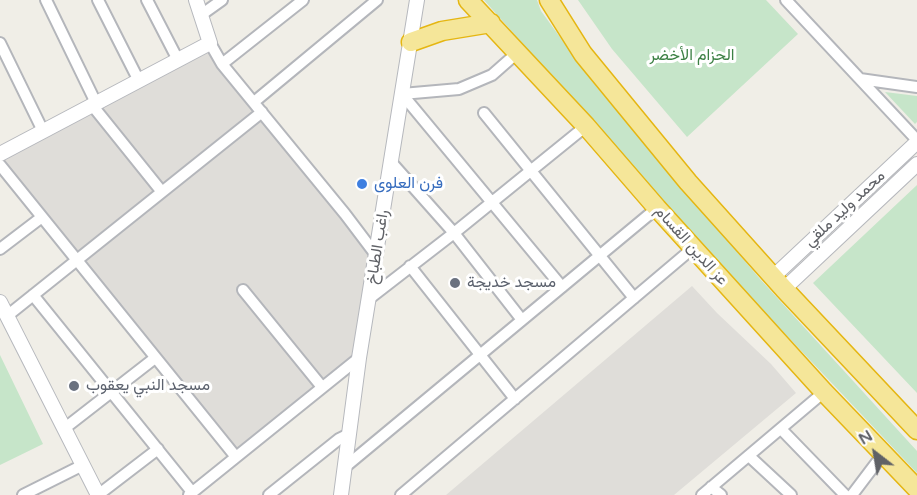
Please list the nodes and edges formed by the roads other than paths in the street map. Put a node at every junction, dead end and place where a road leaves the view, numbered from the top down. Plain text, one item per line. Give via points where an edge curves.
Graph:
1 (46, 0) edge
2 (99, 0) edge
3 (147, 0) edge
4 (196, 0) edge
5 (222, 0) edge
6 (303, 0) edge
7 (377, 0) edge
8 (417, 0) edge
9 (468, 0) edge
10 (549, 0) edge
11 (786, 0) edge
12 (201, 15) junction
13 (491, 23) junction
14 (411, 42) junction
15 (0, 43) edge
16 (210, 43) junction
17 (517, 53) junction
18 (178, 60) junction
19 (222, 64) junction
20 (860, 79) junction
21 (139, 81) junction
22 (917, 87) edge
23 (402, 94) junction
24 (255, 102) junction
25 (94, 104) junction
26 (262, 112) junction
27 (484, 114) dead end
28 (586, 126) junction
29 (44, 131) junction
30 (917, 141) edge
31 (0, 154) edge
32 (391, 162) junction
33 (917, 164) edge
34 (0, 165) edge
35 (531, 172) junction
36 (162, 192) junction
37 (492, 202) junction
38 (657, 208) junction
39 (42, 217) junction
40 (454, 233) junction
41 (693, 248) junction
42 (0, 249) edge
43 (376, 255) junction
44 (600, 256) junction
45 (76, 260) junction
46 (410, 266) junction
47 (778, 283) junction
48 (562, 287) junction
49 (243, 290) dead end
50 (33, 295) junction
51 (370, 298) junction
52 (634, 298) junction
53 (0, 302) edge
54 (7, 316) junction
55 (522, 320) junction
56 (479, 356) junction
57 (155, 358) junction
58 (359, 358) junction
59 (322, 387) junction
60 (111, 392) junction
61 (824, 392) junction
62 (514, 399) junction
63 (64, 428) junction
64 (781, 429) junction
65 (917, 430) edge
66 (349, 434) junction
67 (158, 450) junction
68 (883, 454) junction
69 (749, 456) junction
70 (236, 457) junction
71 (83, 465) junction
72 (345, 467) junction
73 (711, 487) junction
74 (917, 489) edge
75 (190, 493) edge
76 (27, 494) edge
77 (98, 495) edge
78 (268, 495) edge
79 (341, 495) edge
80 (400, 495) edge
81 (702, 495) edge
82 (721, 495) edge
83 (791, 495) edge
84 (845, 495) edge
85 (852, 495) edge

1 - 25 street
2 - 21 street
3 - 18 street
4 - 12 street
5 - 12 street
6 - 19 street
7 - 24 street
8 - 14 street, راغب الطباخ
9 - 13 highway, عز الدين القسام
10 - 47 highway via 596,71
11 - 20 street
12 - 16 street
13 - 14 highway
13 - 17 highway, عز الدين القسام
14 - 23 street, راغب الطباخ
15 - 29 street
16 - 18 street
16 - 19 street
17 - 23 street via 492,75 459,89
17 - 28 highway, عز الدين القسام
18 - 21 street
19 - 24 street
20 - 22 street
20 - 30 street
21 - 25 street
23 - 32 street, راغب الطباخ
23 - 37 street
24 - 26 street
25 - 29 street
25 - 36 street
26 - 36 street
26 - 43 street
27 - 35 street
28 - 35 street
28 - 38 highway, عز الدين القسام
29 - 31 street
30 - 47 street, محمد وليد ملقي
32 - 40 street
32 - 43 street, راغب الطباخ
33 - 47 street, محمد وليد ملقي
34 - 39 street
35 - 37 street
35 - 44 street
36 - 45 street
37 - 40 street
37 - 48 street
38 - 41 highway, عز الدين القسام
38 - 44 street
39 - 42 street
39 - 45 street
40 - 46 street
40 - 55 street
41 - 52 street
41 - 61 highway, عز الدين القسام
43 - 51 street, راغب الطباخ
44 - 48 street
44 - 52 street
45 - 50 street
45 - 57 street
46 - 51 street
46 - 56 street
47 - 65 highway
48 - 55 street
49 - 59 street
50 - 54 street
50 - 60 street
51 - 58 street, راغب الطباخ
52 - 62 street
53 - 54 street
54 - 63 street
55 - 56 street
56 - 62 street
56 - 72 street
57 - 60 street
57 - 70 street
58 - 59 street
58 - 66 street, راغب الطباخ
59 - 70 street
60 - 63 street
60 - 67 street
61 - 64 street
61 - 68 highway, عز الدين القسام
62 - 80 street
63 - 71 street
64 - 69 street
64 - 84 street
66 - 72 street, راغب الطباخ
66 - 78 street
67 - 75 street
67 - 77 street
68 - 74 highway, عز الدين القسام
68 - 85 street
69 - 73 street
69 - 83 street
70 - 75 street
71 - 76 street
71 - 77 street
72 - 79 street, راغب الطباخ
73 - 81 street
73 - 82 street

